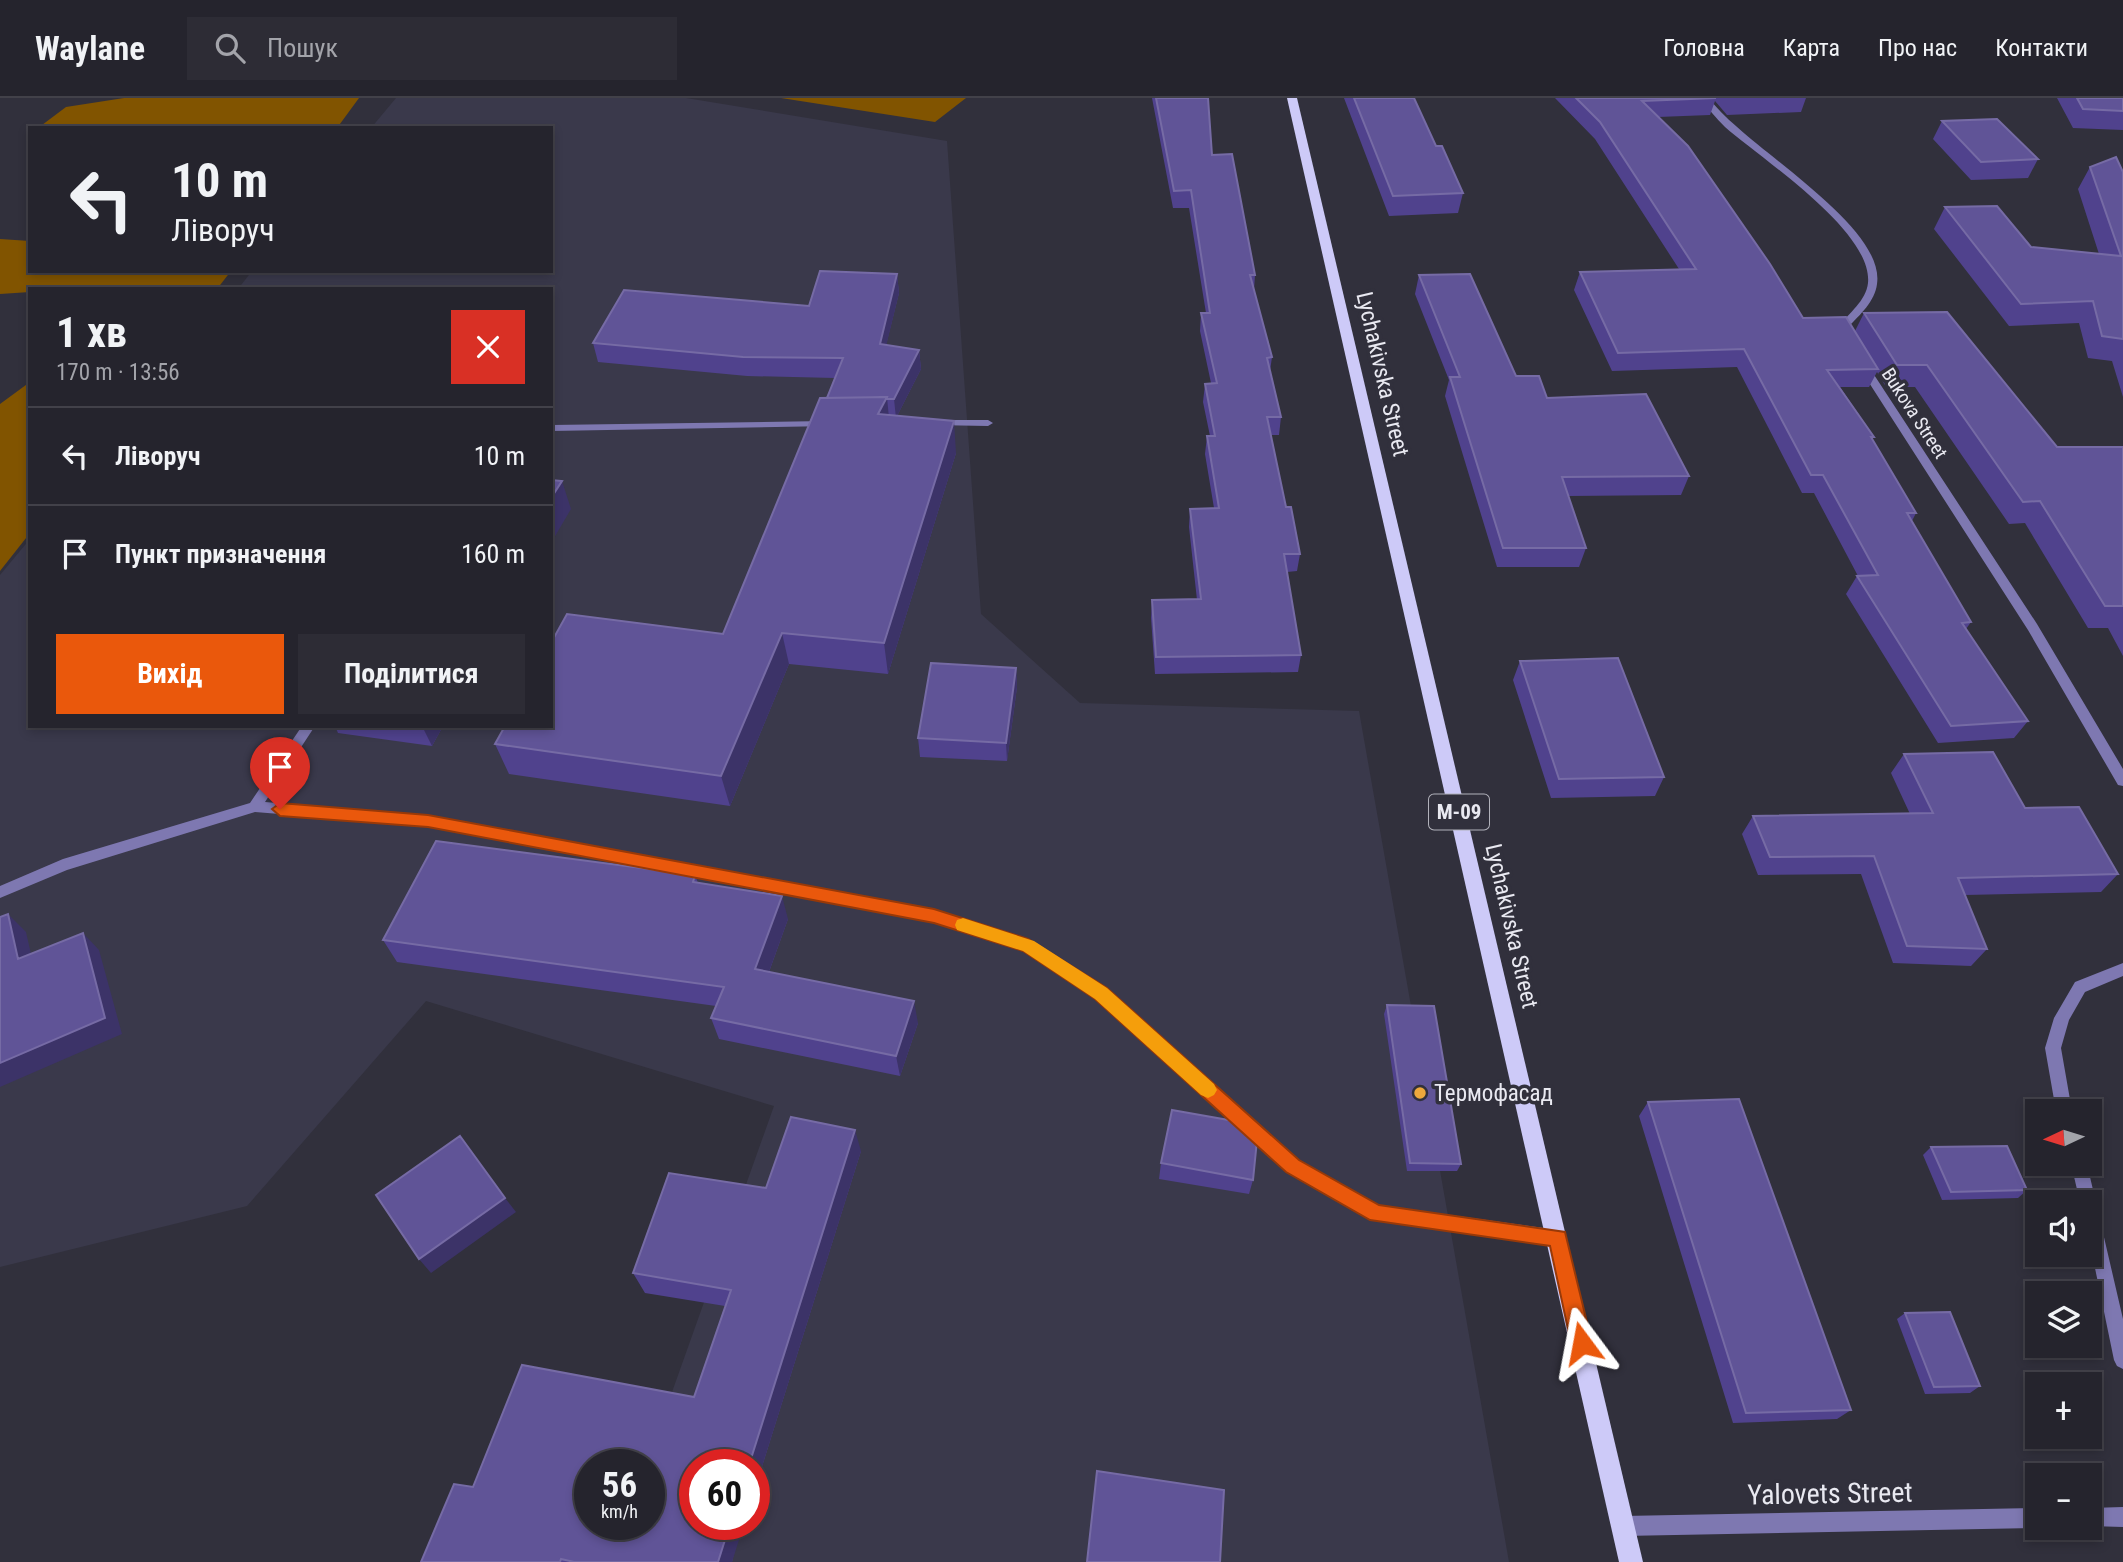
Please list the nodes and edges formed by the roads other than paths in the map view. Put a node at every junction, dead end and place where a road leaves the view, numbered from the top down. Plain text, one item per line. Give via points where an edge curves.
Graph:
1 (1292, 98) edge
2 (1705, 98) edge
3 (919, 423) edge
4 (988, 423) dead end
5 (836, 424) edge
6 (553, 428) edge
7 (308, 728) edge
8 (2123, 782) edge
9 (255, 807) junction
10 (0, 892) edge
11 (2123, 969) edge
12 (2062, 1099) edge
13 (1558, 1238) junction
14 (2102, 1264) edge
15 (2123, 1360) edge
16 (2102, 1517) edge
17 (2123, 1517) edge
18 (2025, 1518) edge
19 (1623, 1526) junction
20 (1631, 1562) edge

1 - 13 main road, Lychakivska Street / М-09
2 - 8 street, Bukova Street via 1733,130 1775,161 1856,238 1870,262 1873,280 1867,299 1843,327 1847,340 2032,627
3 - 4 street
5 - 6 street
7 - 9 street
9 - 10 street via 63,865
9 - 13 street via 428,821 934,916 1028,946 1101,993 1293,1166 1376,1213
11 - 12 street via 2080,987 2062,1018 2053,1048
13 - 19 main road, Lychakivska Street / М-09
14 - 15 street
16 - 17 street
18 - 19 street, Yalovets Street
19 - 20 main road, Lychakivska Street / М-09

